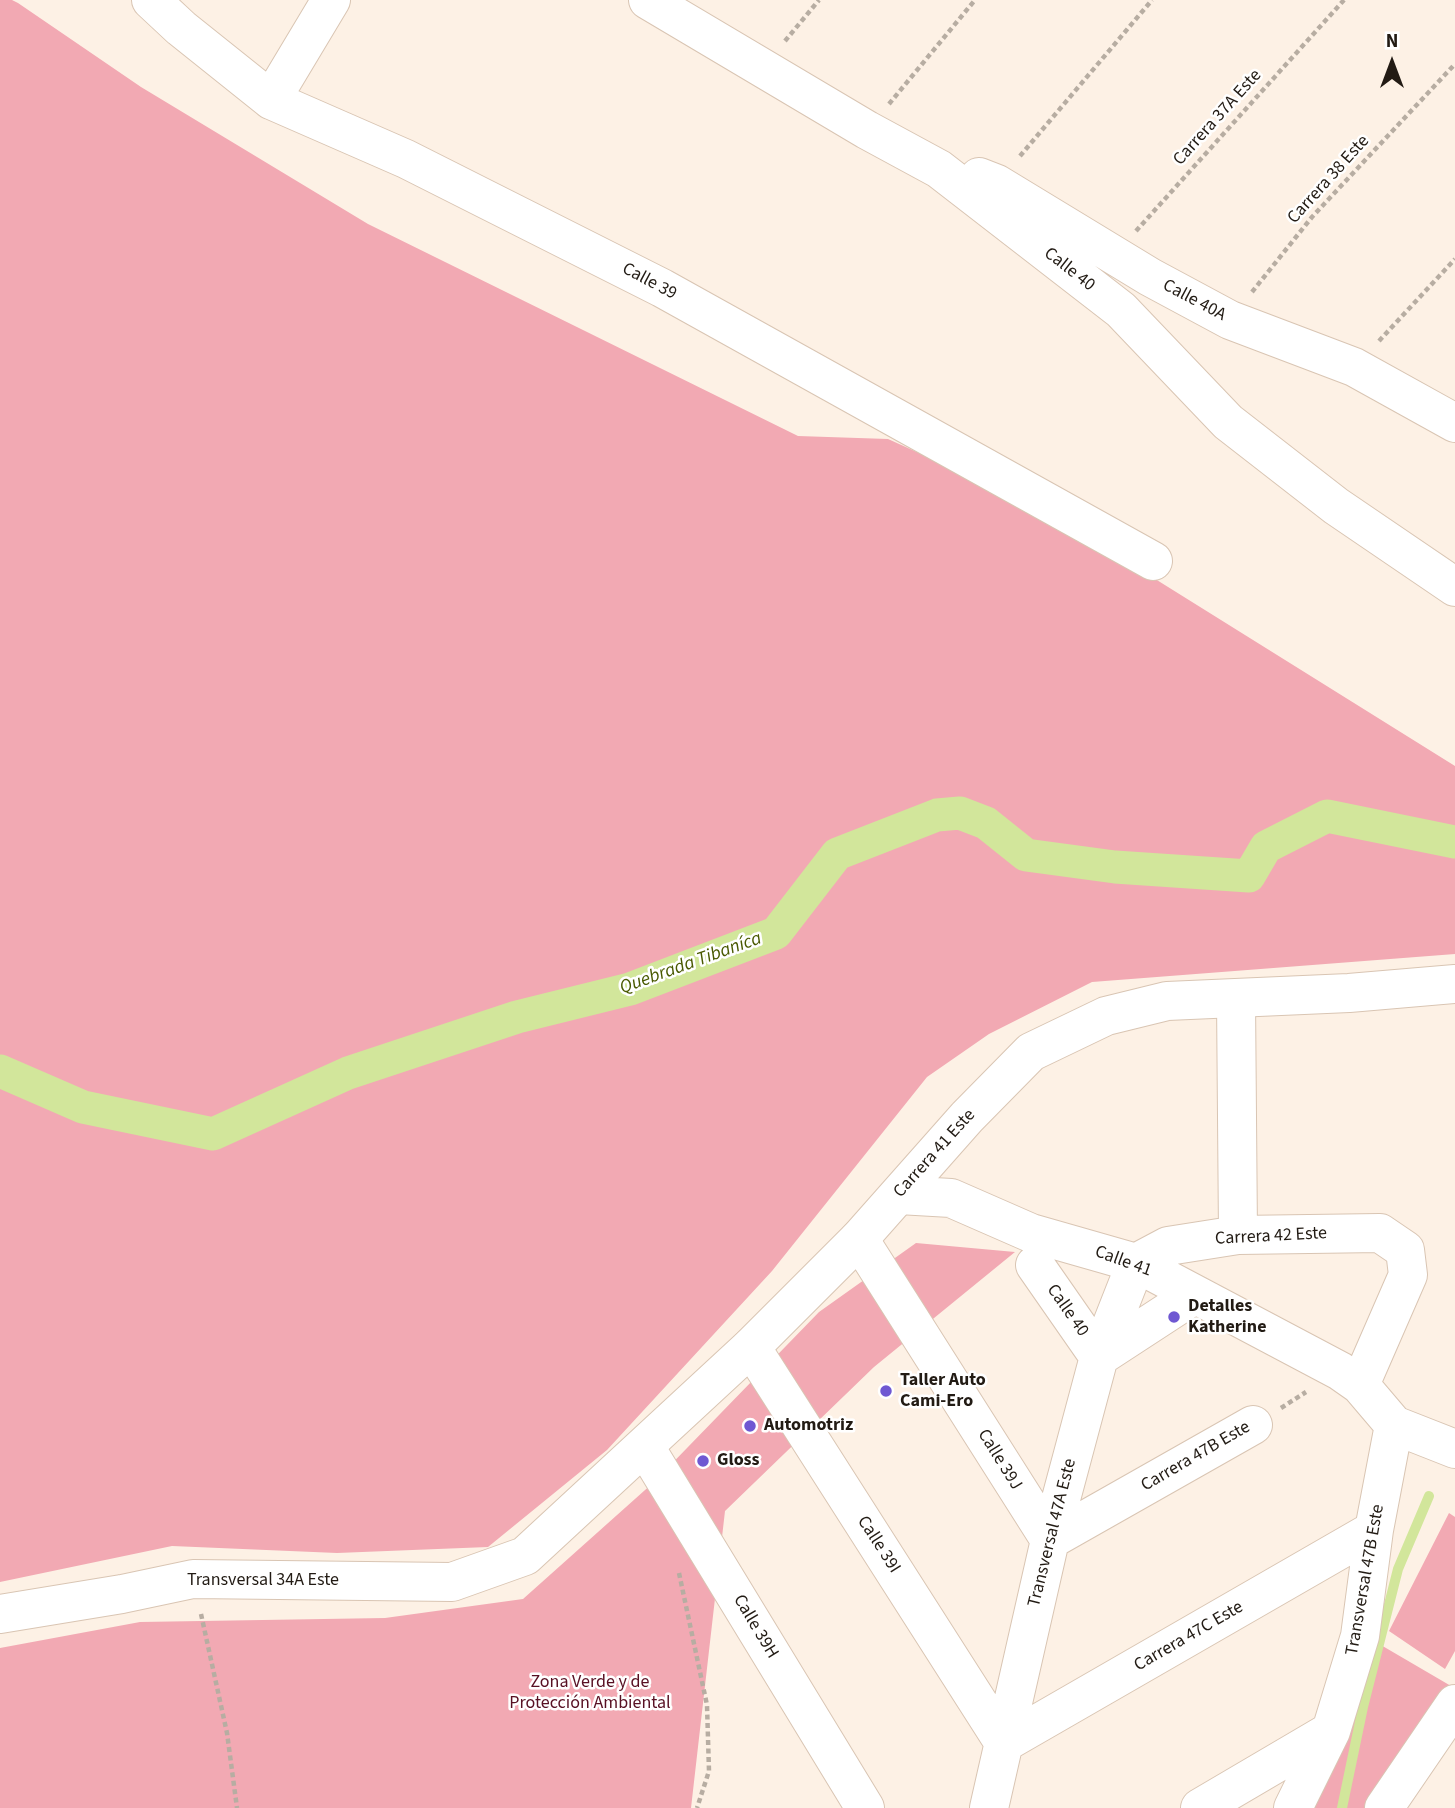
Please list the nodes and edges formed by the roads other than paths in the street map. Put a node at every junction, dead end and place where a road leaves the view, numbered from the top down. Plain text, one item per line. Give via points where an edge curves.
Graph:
1 (151, 0) edge
2 (331, 0) edge
3 (648, 0) edge
4 (271, 100) junction
5 (939, 169) junction
6 (1455, 423) edge
7 (1153, 561) dead end
8 (1455, 587) edge
9 (1455, 985) edge
10 (1236, 999) junction
11 (899, 1195) junction
12 (1238, 1235) junction
13 (859, 1239) junction
14 (1136, 1263) junction
15 (1035, 1265) dead end
16 (1194, 1295) junction
17 (751, 1347) junction
18 (1099, 1357) junction
19 (1350, 1378) junction
20 (1253, 1425) road end
21 (1394, 1425) junction
22 (645, 1447) junction
23 (1455, 1450) edge
24 (1374, 1530) junction
25 (1050, 1540) junction
26 (525, 1556) joint
27 (0, 1614) edge
28 (1455, 1704) edge
29 (1331, 1731) junction
30 (1004, 1743) junction
31 (865, 1808) edge
32 (989, 1808) edge
33 (1200, 1808) edge
34 (1293, 1808) edge
35 (1384, 1808) edge

1 - 4 street, Calle 39
2 - 4 street
3 - 5 street, Calle 40
4 - 7 street, Calle 39 via 406,159 662,288
5 - 6 street, Calle 40A via 970,173 997,184 1230,320 1354,367
5 - 8 street, Calle 40 via 1121,310 1228,422 1336,506
9 - 10 street, Carrera 41 Este
10 - 11 street, Carrera 41 Este via 1167,1001 1106,1016 1037,1049 967,1117
10 - 12 street
11 - 13 street, Carrera 41 Este
11 - 14 street, Calle 41 via 951,1198 1031,1233
12 - 14 street, Carrera 42 Este via 1168,1245
12 - 19 street, Carrera 42 Este via 1380,1233 1405,1250 1408,1275
13 - 17 street, Carrera 41 Este
13 - 25 street, Calle 39J
14 - 16 street, Calle 41
14 - 18 street, Transversal 47A Este
15 - 18 street, Calle 40
16 - 18 street
16 - 19 street, Calle 41
17 - 22 street, Carrera 41 Este
17 - 30 street, Calle 39I
18 - 25 street, Transversal 47A Este
19 - 21 street, Calle 41
20 - 25 street, Carrera 47B Este
21 - 23 street
21 - 24 street, Transversal 47B Este
22 - 26 street, Carrera 41 Este
22 - 31 street, Calle 39H
24 - 29 street, Transversal 47B Este via 1360,1636
24 - 30 street, Carrera 47C Este
25 - 30 street, Transversal 47A Este
26 - 27 street, Transversal 34A Este via 452,1582 194,1579
28 - 35 street
29 - 33 street
29 - 34 street, Transversal 47B Este
30 - 32 street, Transversal 47A Este

